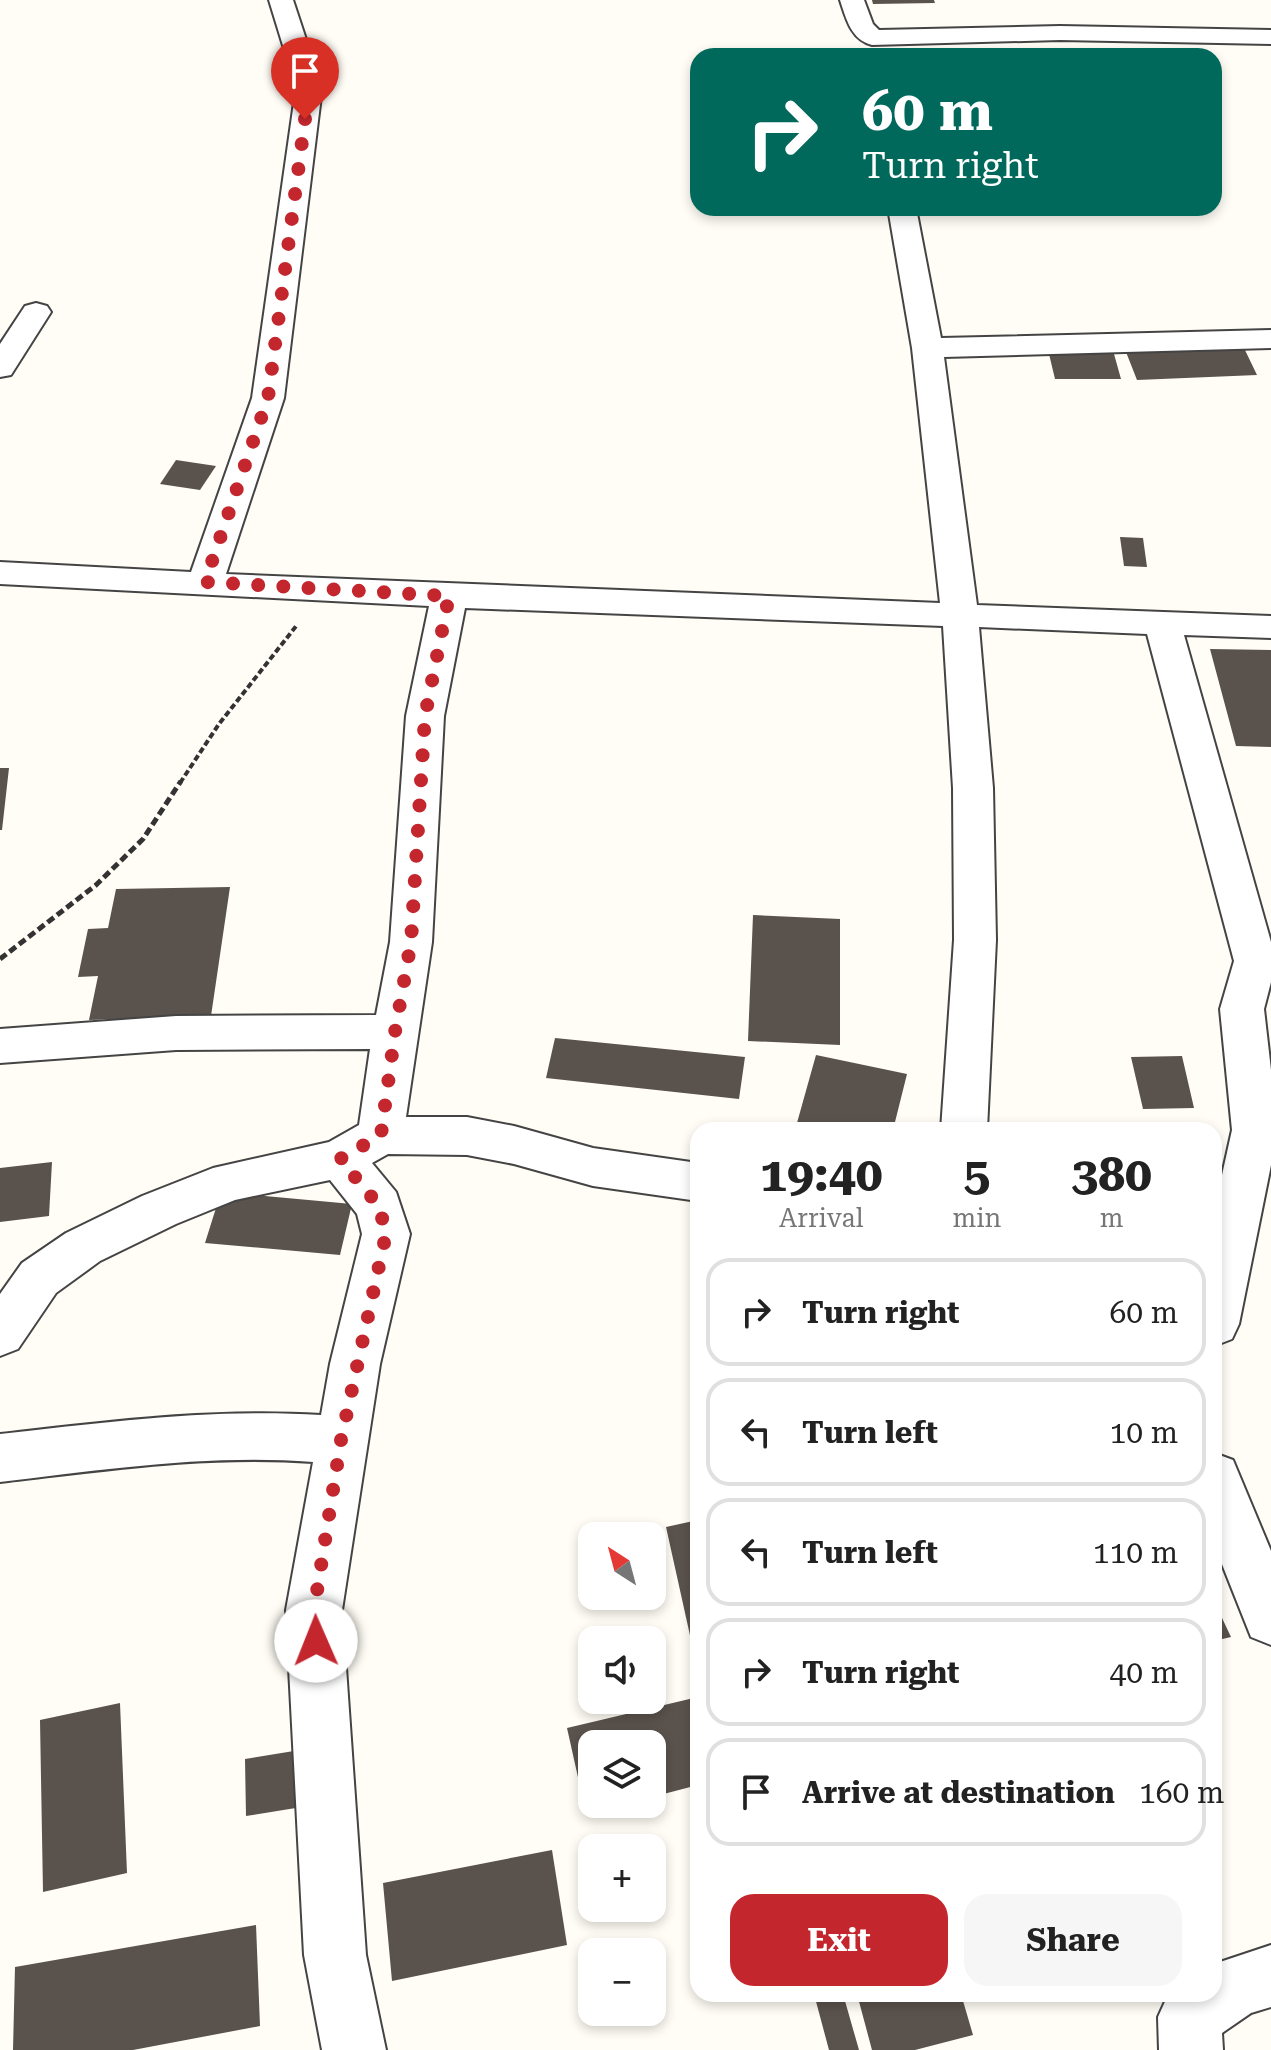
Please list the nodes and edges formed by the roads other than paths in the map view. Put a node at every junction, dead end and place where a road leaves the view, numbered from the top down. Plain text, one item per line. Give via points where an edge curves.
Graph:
1 (281, 0) edge
2 (852, 0) edge
3 (1271, 37) edge
4 (874, 47) edge
5 (903, 216) edge
6 (36, 312) dead end
7 (1271, 339) edge
8 (927, 348) junction
9 (0, 368) edge
10 (0, 573) edge
11 (205, 582) junction
12 (449, 596) junction
13 (960, 616) junction
14 (1162, 623) junction
15 (1271, 627) edge
16 (395, 1032) junction
17 (0, 1046) edge
18 (964, 1122) edge
19 (361, 1147) junction
20 (690, 1181) edge
21 (1222, 1286) edge
22 (0, 1334) edge
23 (341, 1440) junction
24 (0, 1458) edge
25 (1222, 1497) edge
26 (1271, 1618) edge
27 (1271, 1976) edge
28 (1222, 1996) edge
29 (1212, 2002) edge
30 (354, 2050) edge
31 (1191, 2050) edge

1 - 11 street via 309,88 268,398
2 - 4 street
3 - 4 street via 1060,33
5 - 8 street
6 - 9 street
7 - 8 street
8 - 13 street
10 - 11 street
11 - 12 street
12 - 13 street
12 - 16 street via 425,716 411,942
13 - 14 street
13 - 18 street via 973,788 975,940
14 - 15 street
14 - 21 street via 1255,961 1242,1009 1255,1130
16 - 17 street via 176,1033
16 - 19 street
19 - 20 street via 467,1136 593,1167
19 - 22 street via 230,1182 83,1247 39,1278
19 - 23 street via 386,1234
23 - 24 street via 267,1435 172,1438
23 - 30 street via 314,1610 335,1955
25 - 26 street
27 - 28 street
29 - 31 street via 1190,2017

